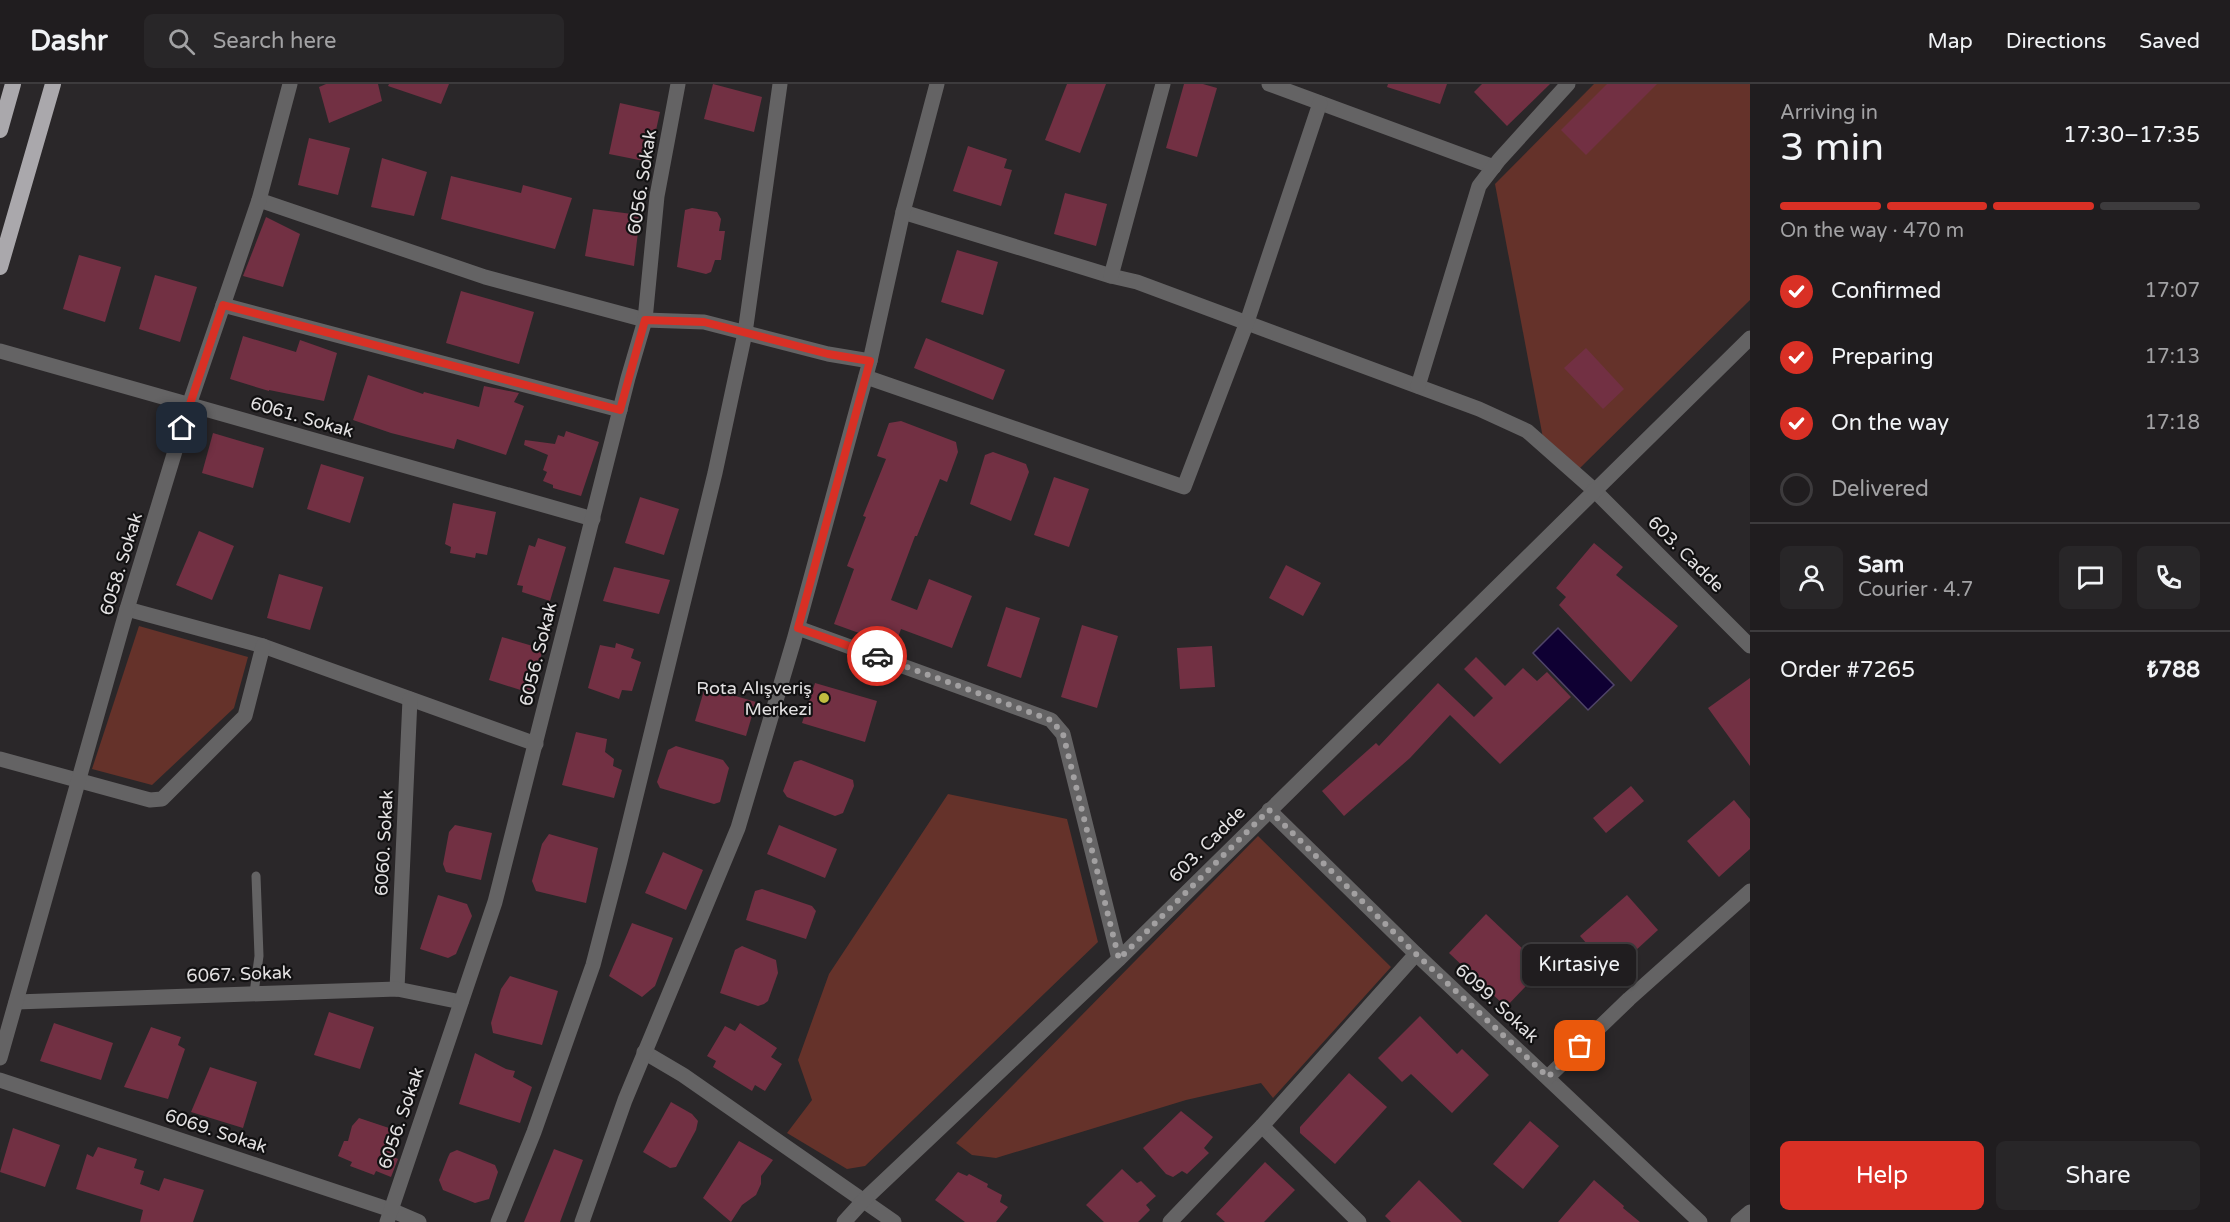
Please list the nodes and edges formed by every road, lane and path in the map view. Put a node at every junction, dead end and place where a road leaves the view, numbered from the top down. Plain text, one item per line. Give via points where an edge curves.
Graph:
1 (13, 84) edge
2 (53, 84) edge
3 (290, 84) edge
4 (678, 84) edge
5 (780, 84) edge
6 (937, 84) edge
7 (1163, 84) edge
8 (1269, 84) edge
9 (1568, 84) edge
10 (1320, 103) junction
11 (0, 130) edge
12 (1494, 167) junction
13 (259, 200) junction
14 (903, 212) junction
15 (0, 267) edge
16 (1111, 276) junction
17 (223, 305) junction
18 (645, 320) junction
19 (1247, 322) junction
20 (745, 333) junction
21 (1750, 338) edge
22 (0, 351) edge
23 (870, 361) junction
24 (866, 377) junction
25 (1418, 386) junction
26 (189, 405) junction
27 (620, 410) junction
28 (1594, 490) junction
29 (592, 519) junction
30 (127, 609) junction
31 (798, 628) junction
32 (264, 646) junction
33 (1750, 646) edge
34 (410, 699) junction
35 (536, 744) junction
36 (0, 759) edge
37 (78, 782) junction
38 (1269, 810) junction
39 (256, 876) dead end
40 (1750, 891) edge
41 (1416, 954) junction
42 (1119, 959) junction
43 (397, 989) junction
44 (254, 993) junction
45 (16, 1002) junction
46 (461, 1002) junction
47 (644, 1052) junction
48 (0, 1058) edge
49 (1548, 1077) junction
50 (0, 1080) edge
51 (1262, 1126) junction
52 (864, 1200) junction
53 (1750, 1212) edge
54 (389, 1216) edge
55 (419, 1222) edge
56 (498, 1222) edge
57 (582, 1222) edge
58 (844, 1222) edge
59 (894, 1222) edge
60 (1170, 1222) edge
61 (1359, 1222) edge
62 (1700, 1222) edge
63 (1738, 1222) edge

1 - 11 highway
2 - 15 highway
3 - 13 street, 6058. Sokak
4 - 18 street, 6056. Sokak via 657,196
5 - 20 street
6 - 14 street
7 - 16 street
8 - 10 street
9 - 12 street
10 - 12 street
10 - 19 street
12 - 25 street via 1479,186
13 - 17 street, 6058. Sokak
13 - 18 street via 485,277
14 - 16 street
14 - 23 street
16 - 19 street
17 - 26 street, 6058. Sokak
17 - 27 street
18 - 20 street via 704,322
18 - 27 street, 6056. Sokak
19 - 24 street via 1184,487
19 - 25 street
20 - 23 street
20 - 56 street via 715,473 593,965
21 - 28 street, 603. Cadde
22 - 26 street, 6061. Sokak
23 - 24 street
24 - 31 street
25 - 28 street via 1527,432
26 - 29 street, 6061. Sokak
26 - 30 street, 6058. Sokak
27 - 29 street, 6056. Sokak
28 - 33 street, 603. Cadde
28 - 38 street, 603. Cadde
29 - 35 street, 6056. Sokak
30 - 32 street
30 - 37 street, 6058. Sokak
31 - 42 street via 1051,720 1063,734
31 - 47 street via 738,828
32 - 34 street
32 - 37 street via 245,716 162,799 150,800
34 - 35 street
34 - 43 street, 6060. Sokak
35 - 46 street, 6056. Sokak via 495,902
36 - 37 street
37 - 45 street, 6058. Sokak
38 - 41 street, 6099. Sokak
38 - 42 street, 603. Cadde
39 - 44 lane via 260,956
40 - 49 street
41 - 49 street, 6099. Sokak
41 - 51 street
42 - 52 street, 603. Cadde
43 - 44 street, 6067. Sokak
43 - 46 street, 6067. Sokak
44 - 45 street, 6067. Sokak
45 - 48 street, 6058. Sokak
46 - 54 street, 6056. Sokak
47 - 52 street via 684,1075
47 - 57 street
49 - 62 street, 6099. Sokak
50 - 54 street, 6069. Sokak
51 - 60 street
51 - 61 street
52 - 58 street, 603. Cadde
52 - 59 street
53 - 63 street
54 - 55 street, 6069. Sokak

